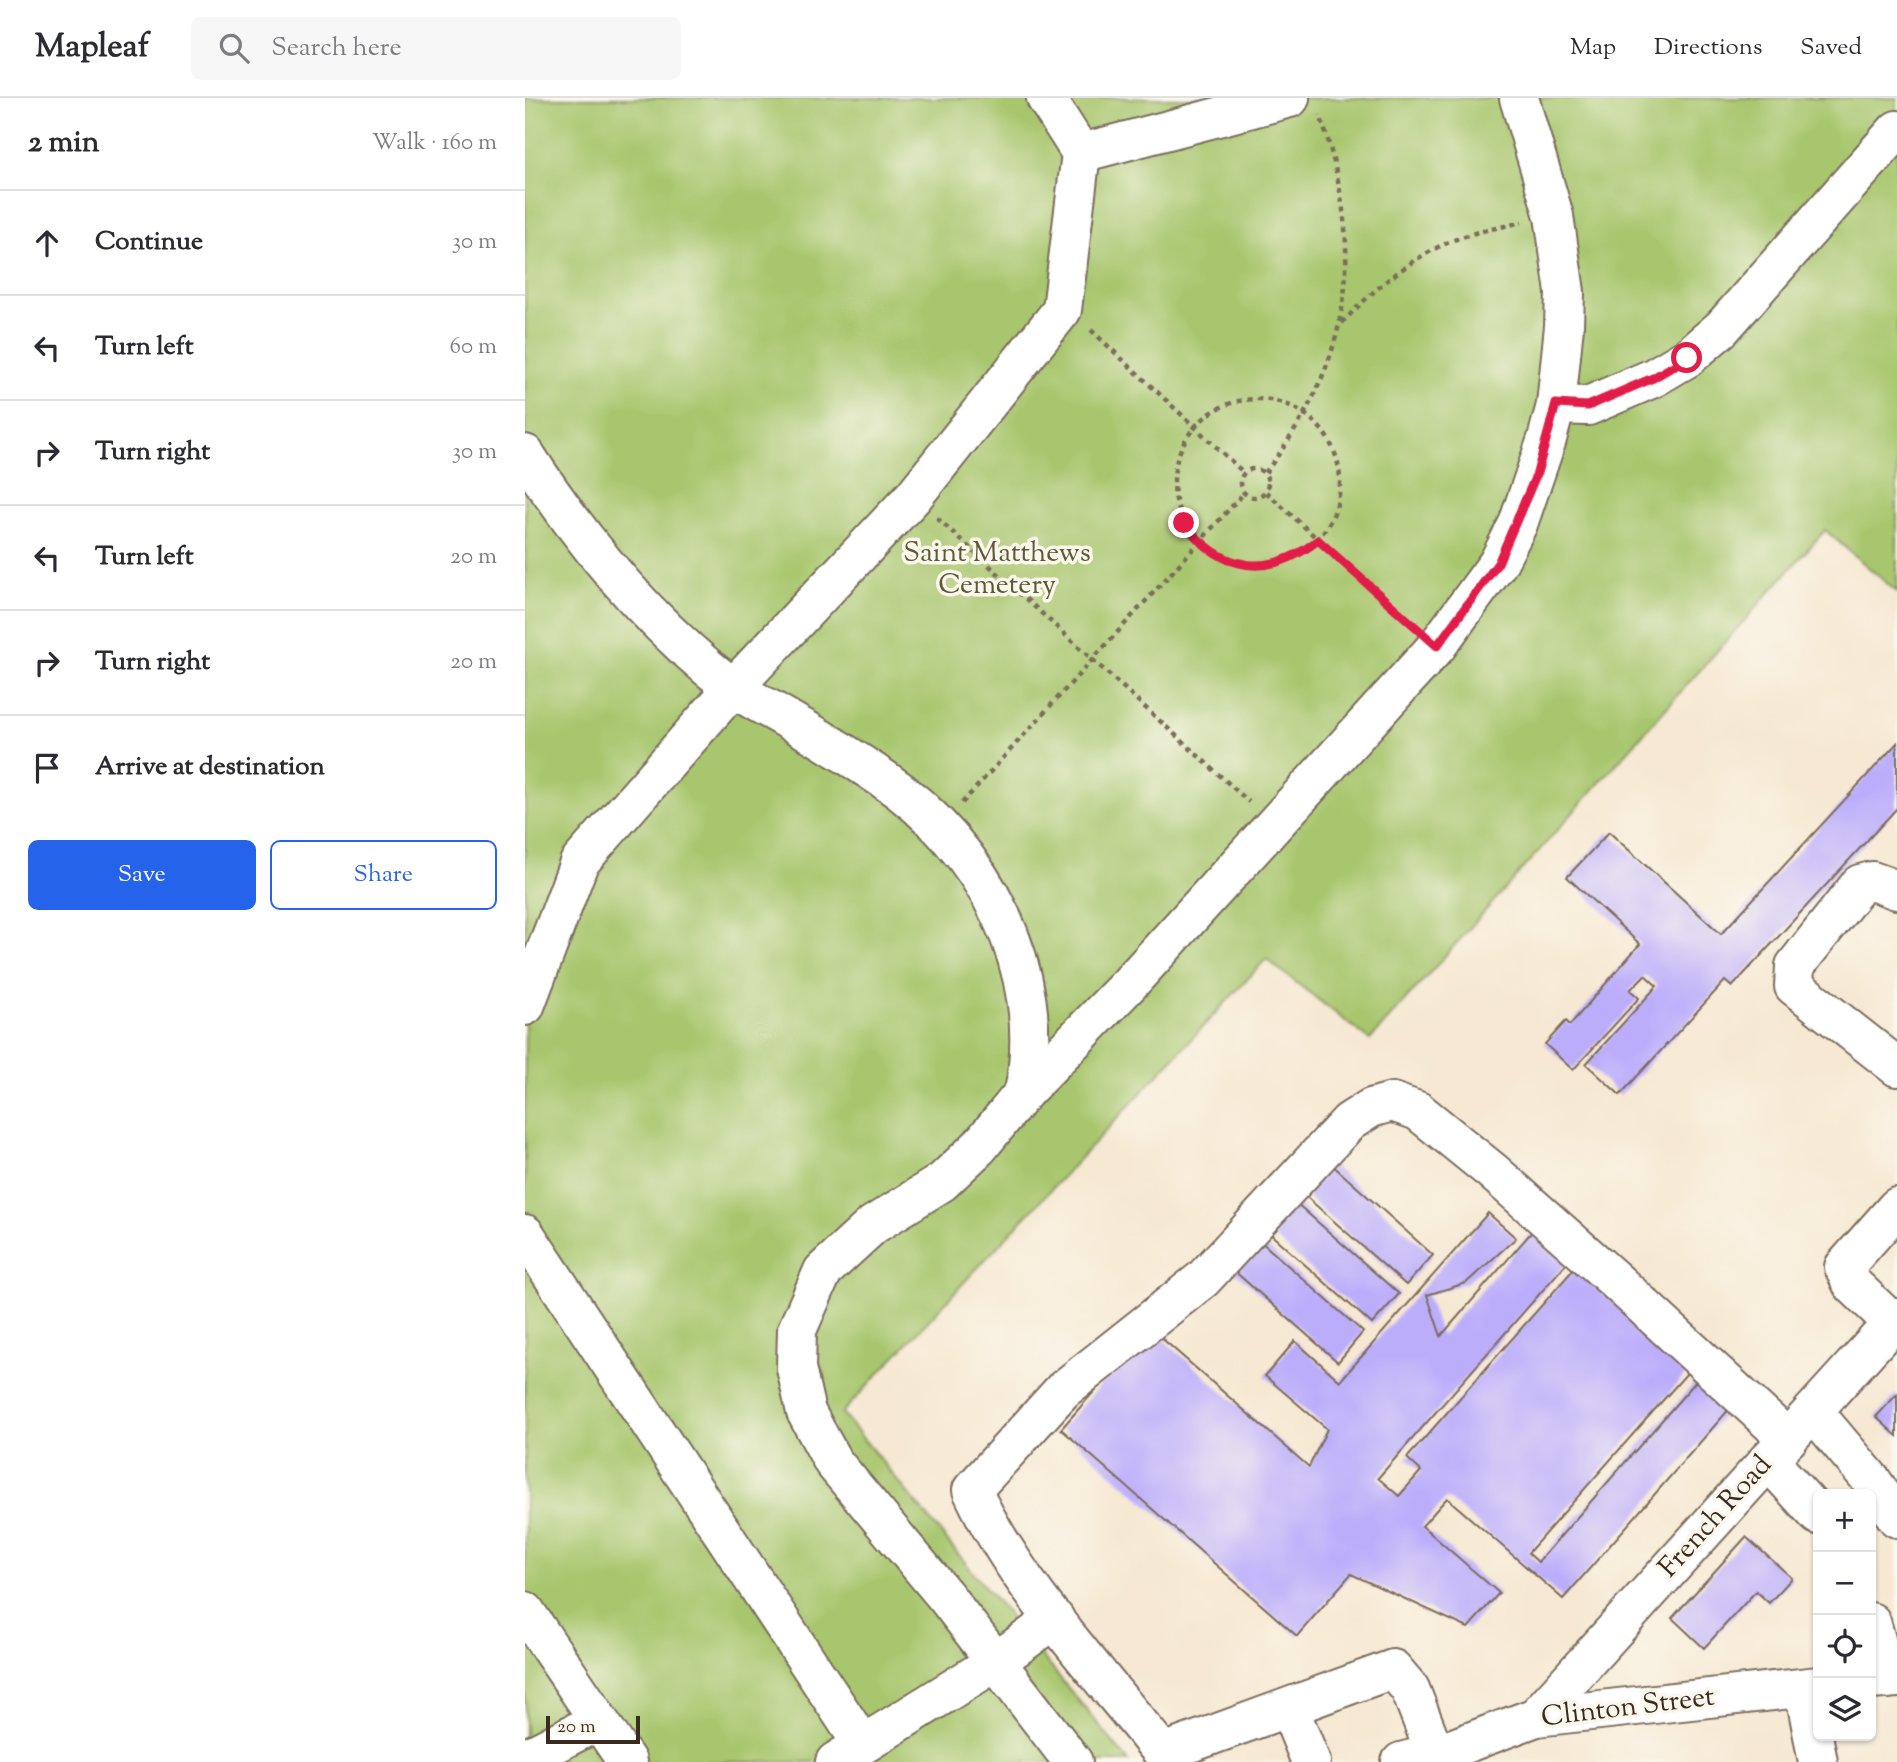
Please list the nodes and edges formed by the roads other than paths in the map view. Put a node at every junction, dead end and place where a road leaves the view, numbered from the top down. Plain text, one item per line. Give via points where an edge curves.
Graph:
1 (1046, 98) edge
2 (1519, 98) edge
3 (1303, 103) edge
4 (1897, 130) edge
5 (1081, 153) junction
6 (1556, 404) junction
7 (525, 454) edge
8 (733, 688) junction
9 (1897, 890) edge
10 (525, 1006) edge
11 (1897, 1067) edge
12 (1024, 1093) junction
13 (1897, 1206) edge
14 (525, 1234) edge
15 (1895, 1321) edge
16 (1790, 1437) junction
17 (1813, 1501) edge
18 (1897, 1518) edge
19 (525, 1611) edge
20 (1055, 1619) junction
21 (1876, 1642) edge
22 (994, 1663) junction
23 (1885, 1679) edge
24 (1811, 1687) edge
25 (1289, 1708) junction
26 (1536, 1717) junction
27 (598, 1721) junction
28 (848, 1753) edge
29 (1167, 1758) edge
30 (1418, 1758) edge
31 (525, 1759) edge
32 (627, 1762) edge
33 (1073, 1762) edge
34 (1311, 1762) edge
35 (1818, 1762) edge

1 - 5 street
2 - 6 street via 1553,216 1565,292
3 - 5 street
4 - 6 street via 1722,328 1687,358 1588,406
5 - 8 street via 1062,310 913,497
6 - 12 street via 1537,473 1503,553 1476,597 1275,824
7 - 8 street via 565,516 625,588
8 - 10 street via 579,863
8 - 12 street via 884,779 941,827 984,883 1016,952 1029,1009 1030,1062
9 - 11 street via 1872,881 1860,884 1795,966 1794,986
12 - 22 street via 957,1169 873,1225 823,1271 797,1331 799,1388 828,1454
13 - 15 street via 1844,1267 1852,1284
14 - 28 street
15 - 16 street, French Road
16 - 17 street
16 - 18 street via 1872,1481
16 - 20 street via 1492,1171 1417,1111 1392,1102 1349,1122 1203,1279 1063,1390 972,1490 989,1528
16 - 26 street, French Road
19 - 27 street
20 - 22 street
20 - 29 street
21 - 23 street
22 - 28 street
22 - 33 street
24 - 26 street, Clinton Street
24 - 35 street
25 - 29 street
25 - 30 street via 1393,1670 1410,1689
25 - 34 street
26 - 30 street, Clinton Street
27 - 31 street
27 - 32 street

